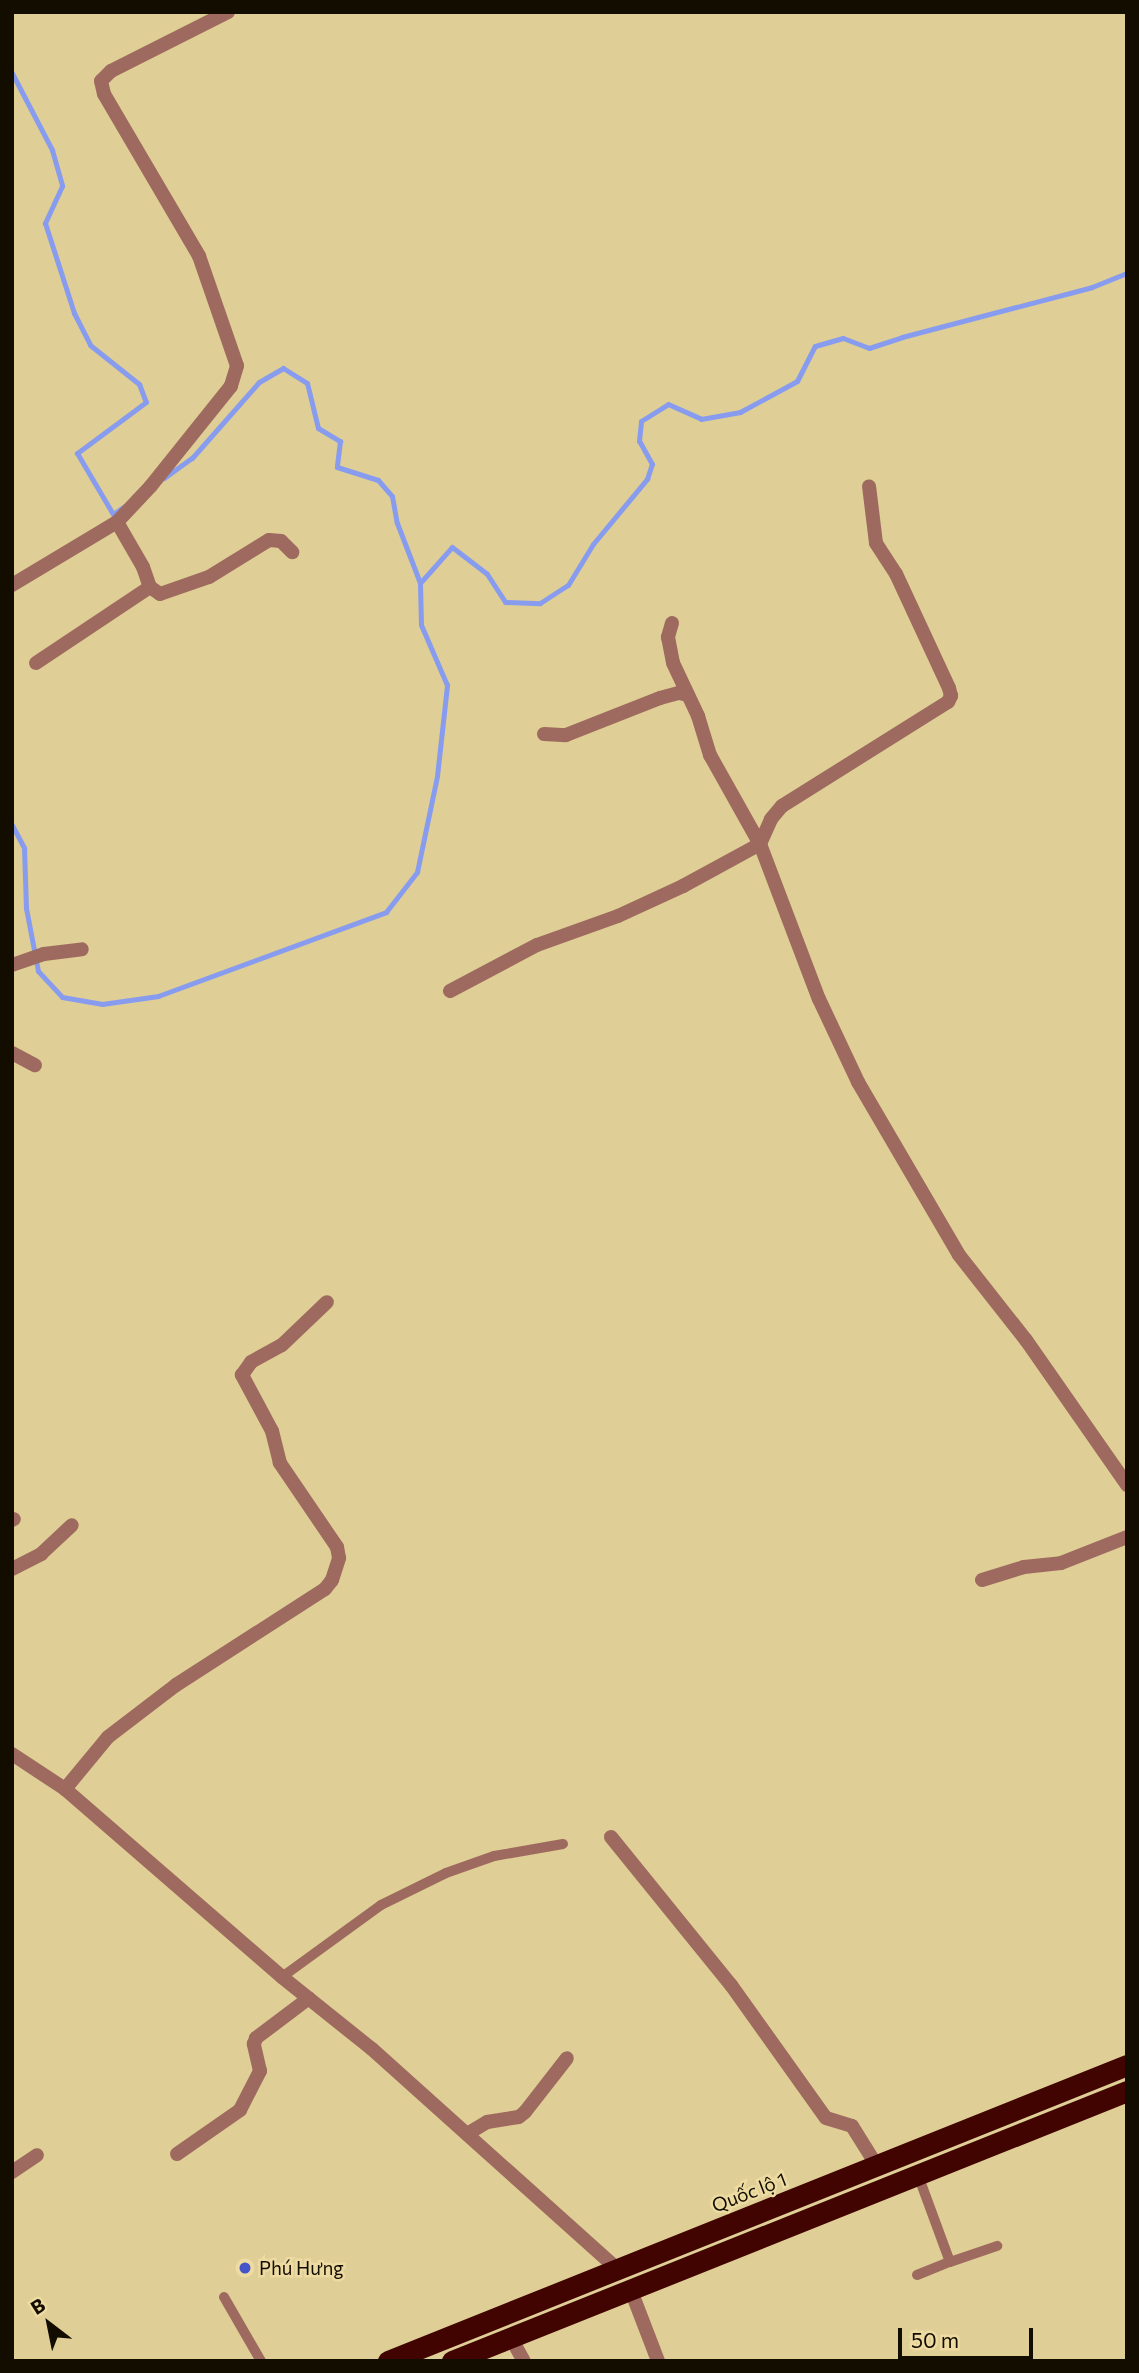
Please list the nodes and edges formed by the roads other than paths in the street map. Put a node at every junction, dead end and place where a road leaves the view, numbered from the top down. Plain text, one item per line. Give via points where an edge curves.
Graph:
1 (228, 12) edge
2 (869, 486) dead end
3 (117, 522) junction
4 (292, 552) dead end
5 (12, 585) edge
6 (150, 587) junction
7 (672, 622) dead end
8 (36, 663) dead end
9 (688, 695) junction
10 (544, 734) dead end
11 (760, 844) junction
12 (82, 949) dead end
13 (12, 965) edge
14 (450, 990) dead end
15 (12, 1053) edge
16 (35, 1065) dead end
17 (327, 1303) dead end
18 (1127, 1485) edge
19 (72, 1525) dead end
20 (1127, 1537) edge
21 (12, 1570) edge
22 (982, 1580) dead end
23 (12, 1754) edge
24 (65, 1789) junction
25 (611, 1837) dead end
26 (563, 1844) dead end
27 (282, 1977) junction
28 (309, 1998) junction
29 (567, 2058) dead end
30 (1126, 2068) edge
31 (1127, 2091) edge
32 (467, 2134) junction
33 (177, 2154) dead end
34 (37, 2155) dead end
35 (877, 2166) junction
36 (12, 2172) edge
37 (918, 2174) junction
38 (997, 2246) dead end
39 (950, 2262) junction
40 (616, 2268) junction
41 (917, 2275) dead end
42 (630, 2288) junction
43 (224, 2297) dead end
44 (511, 2338) junction
45 (261, 2361) edge
46 (388, 2361) edge
47 (452, 2361) edge
48 (524, 2361) edge
49 (658, 2361) edge

1 - 3 street via 111,71 101,81 104,94 199,256 237,366 231,386 216,406
2 - 11 street via 878,549 896,574 951,696 782,806 771,818
3 - 5 street
3 - 6 street
4 - 6 street via 281,541 269,540 209,577 160,594
6 - 8 street
7 - 9 street via 670,654
9 - 10 street via 660,698 566,735
9 - 11 street via 710,755
11 - 14 street via 683,886 537,945
11 - 18 street via 819,999 858,1082 960,1255
12 - 13 street via 44,954
15 - 16 street
17 - 24 street via 282,1345 251,1362 242,1375 272,1431 281,1463 337,1547 339,1558 332,1580 325,1589 176,1685 108,1737
19 - 21 street via 41,1554
20 - 22 street via 1061,1563 1024,1567
23 - 24 street
24 - 27 street
25 - 35 street via 731,1985 826,2118 852,2126
26 - 27 lane via 494,1856 446,1872 381,1905
27 - 28 street
28 - 32 street
28 - 33 street via 256,2038 260,2071 240,2110
29 - 32 street via 519,2117 487,2122
30 - 35 highway, Quốc lộ 1
31 - 37 highway
32 - 40 street
34 - 36 street
35 - 40 highway, Quốc lộ 1
37 - 39 lane
37 - 42 highway
38 - 39 lane
39 - 41 lane
40 - 46 highway, Quốc lộ 1
42 - 44 highway
42 - 49 street
43 - 45 lane
44 - 47 highway
44 - 48 street

